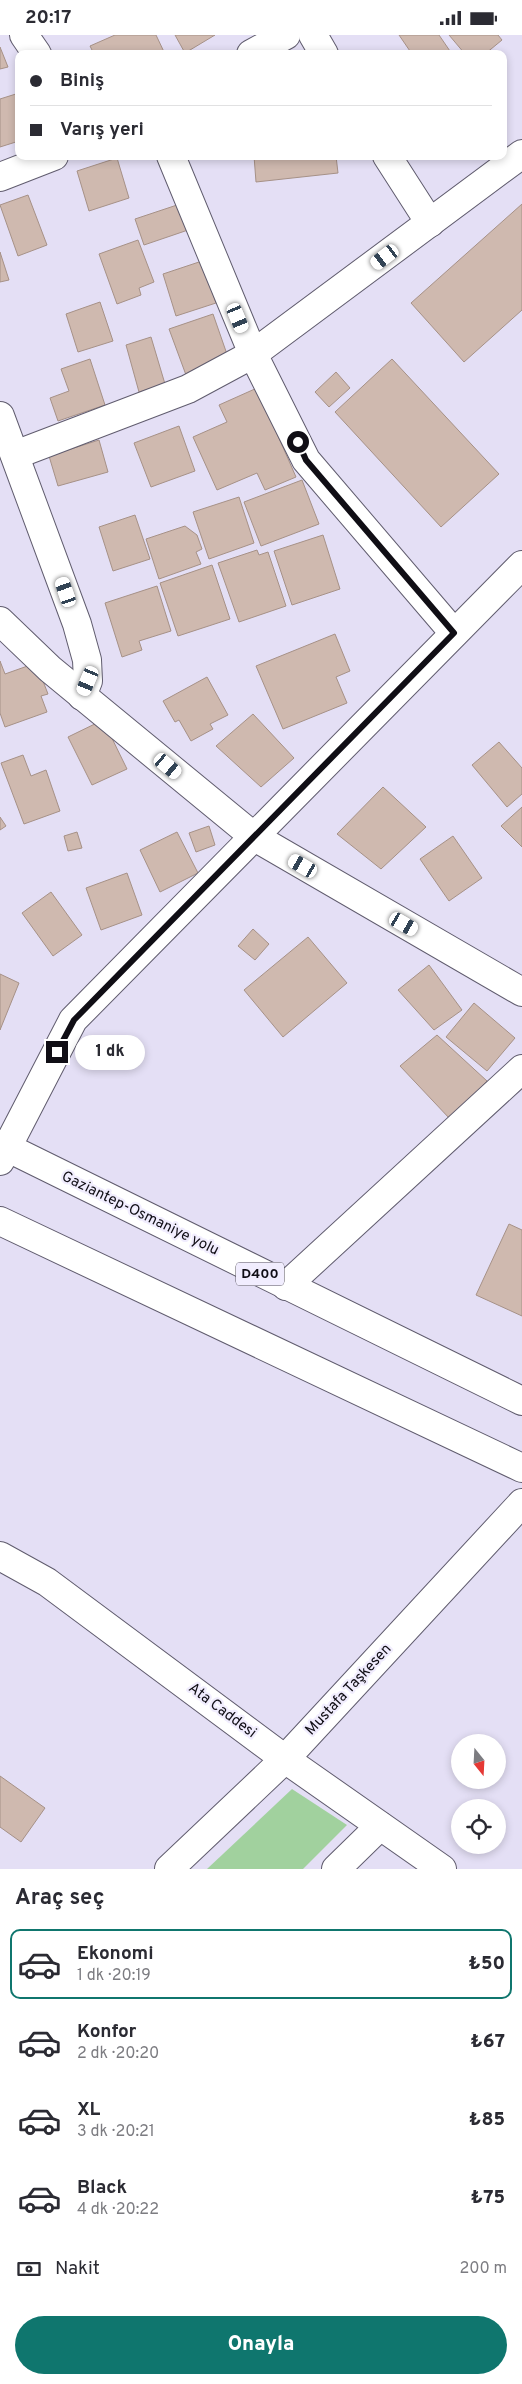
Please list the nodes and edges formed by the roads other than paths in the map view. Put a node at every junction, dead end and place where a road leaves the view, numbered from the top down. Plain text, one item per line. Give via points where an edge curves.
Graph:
1 (24, 35) edge
2 (286, 35) edge
3 (312, 35) edge
4 (34, 50) edge
5 (258, 50) edge
6 (321, 50) edge
7 (522, 154) edge
8 (44, 160) edge
9 (173, 160) edge
10 (390, 160) edge
11 (0, 177) edge
12 (430, 223) junction
13 (253, 354) junction
14 (0, 416) edge
15 (15, 455) junction
16 (522, 565) edge
17 (0, 621) edge
18 (454, 633) junction
19 (82, 696) junction
20 (253, 836) junction
21 (522, 992) edge
22 (522, 1069) edge
23 (2, 1151) edge
24 (0, 1221) edge
25 (286, 1287) junction
26 (522, 1401) edge
27 (522, 1469) edge
28 (522, 1503) edge
29 (0, 1556) edge
30 (285, 1759) junction
31 (380, 1826) junction
32 (169, 1869) edge
33 (336, 1869) edge
34 (442, 1869) edge

1 - 4 main road
2 - 5 main road
3 - 6 main road
7 - 12 main road
8 - 11 main road
9 - 13 main road
10 - 12 main road
12 - 13 main road
13 - 15 main road via 188,389
13 - 18 main road via 306,460
14 - 15 main road
15 - 19 main road via 77,624 88,674
16 - 18 main road
17 - 19 main road
18 - 20 main road
19 - 20 main road
20 - 21 main road
20 - 23 main road via 74,1020
22 - 25 main road
23 - 25 main road, Gaziantep-Osmaniye yolu / D400
24 - 27 main road
25 - 26 main road, Gaziantep-Osmaniye yolu / D400
28 - 30 main road, Mustafa Taşkesen
29 - 30 main road, Ata Caddesi via 47,1582
30 - 31 main road, Ata Caddesi
30 - 32 main road, Mustafa Taşkesen
31 - 33 main road
31 - 34 main road, Ata Caddesi

